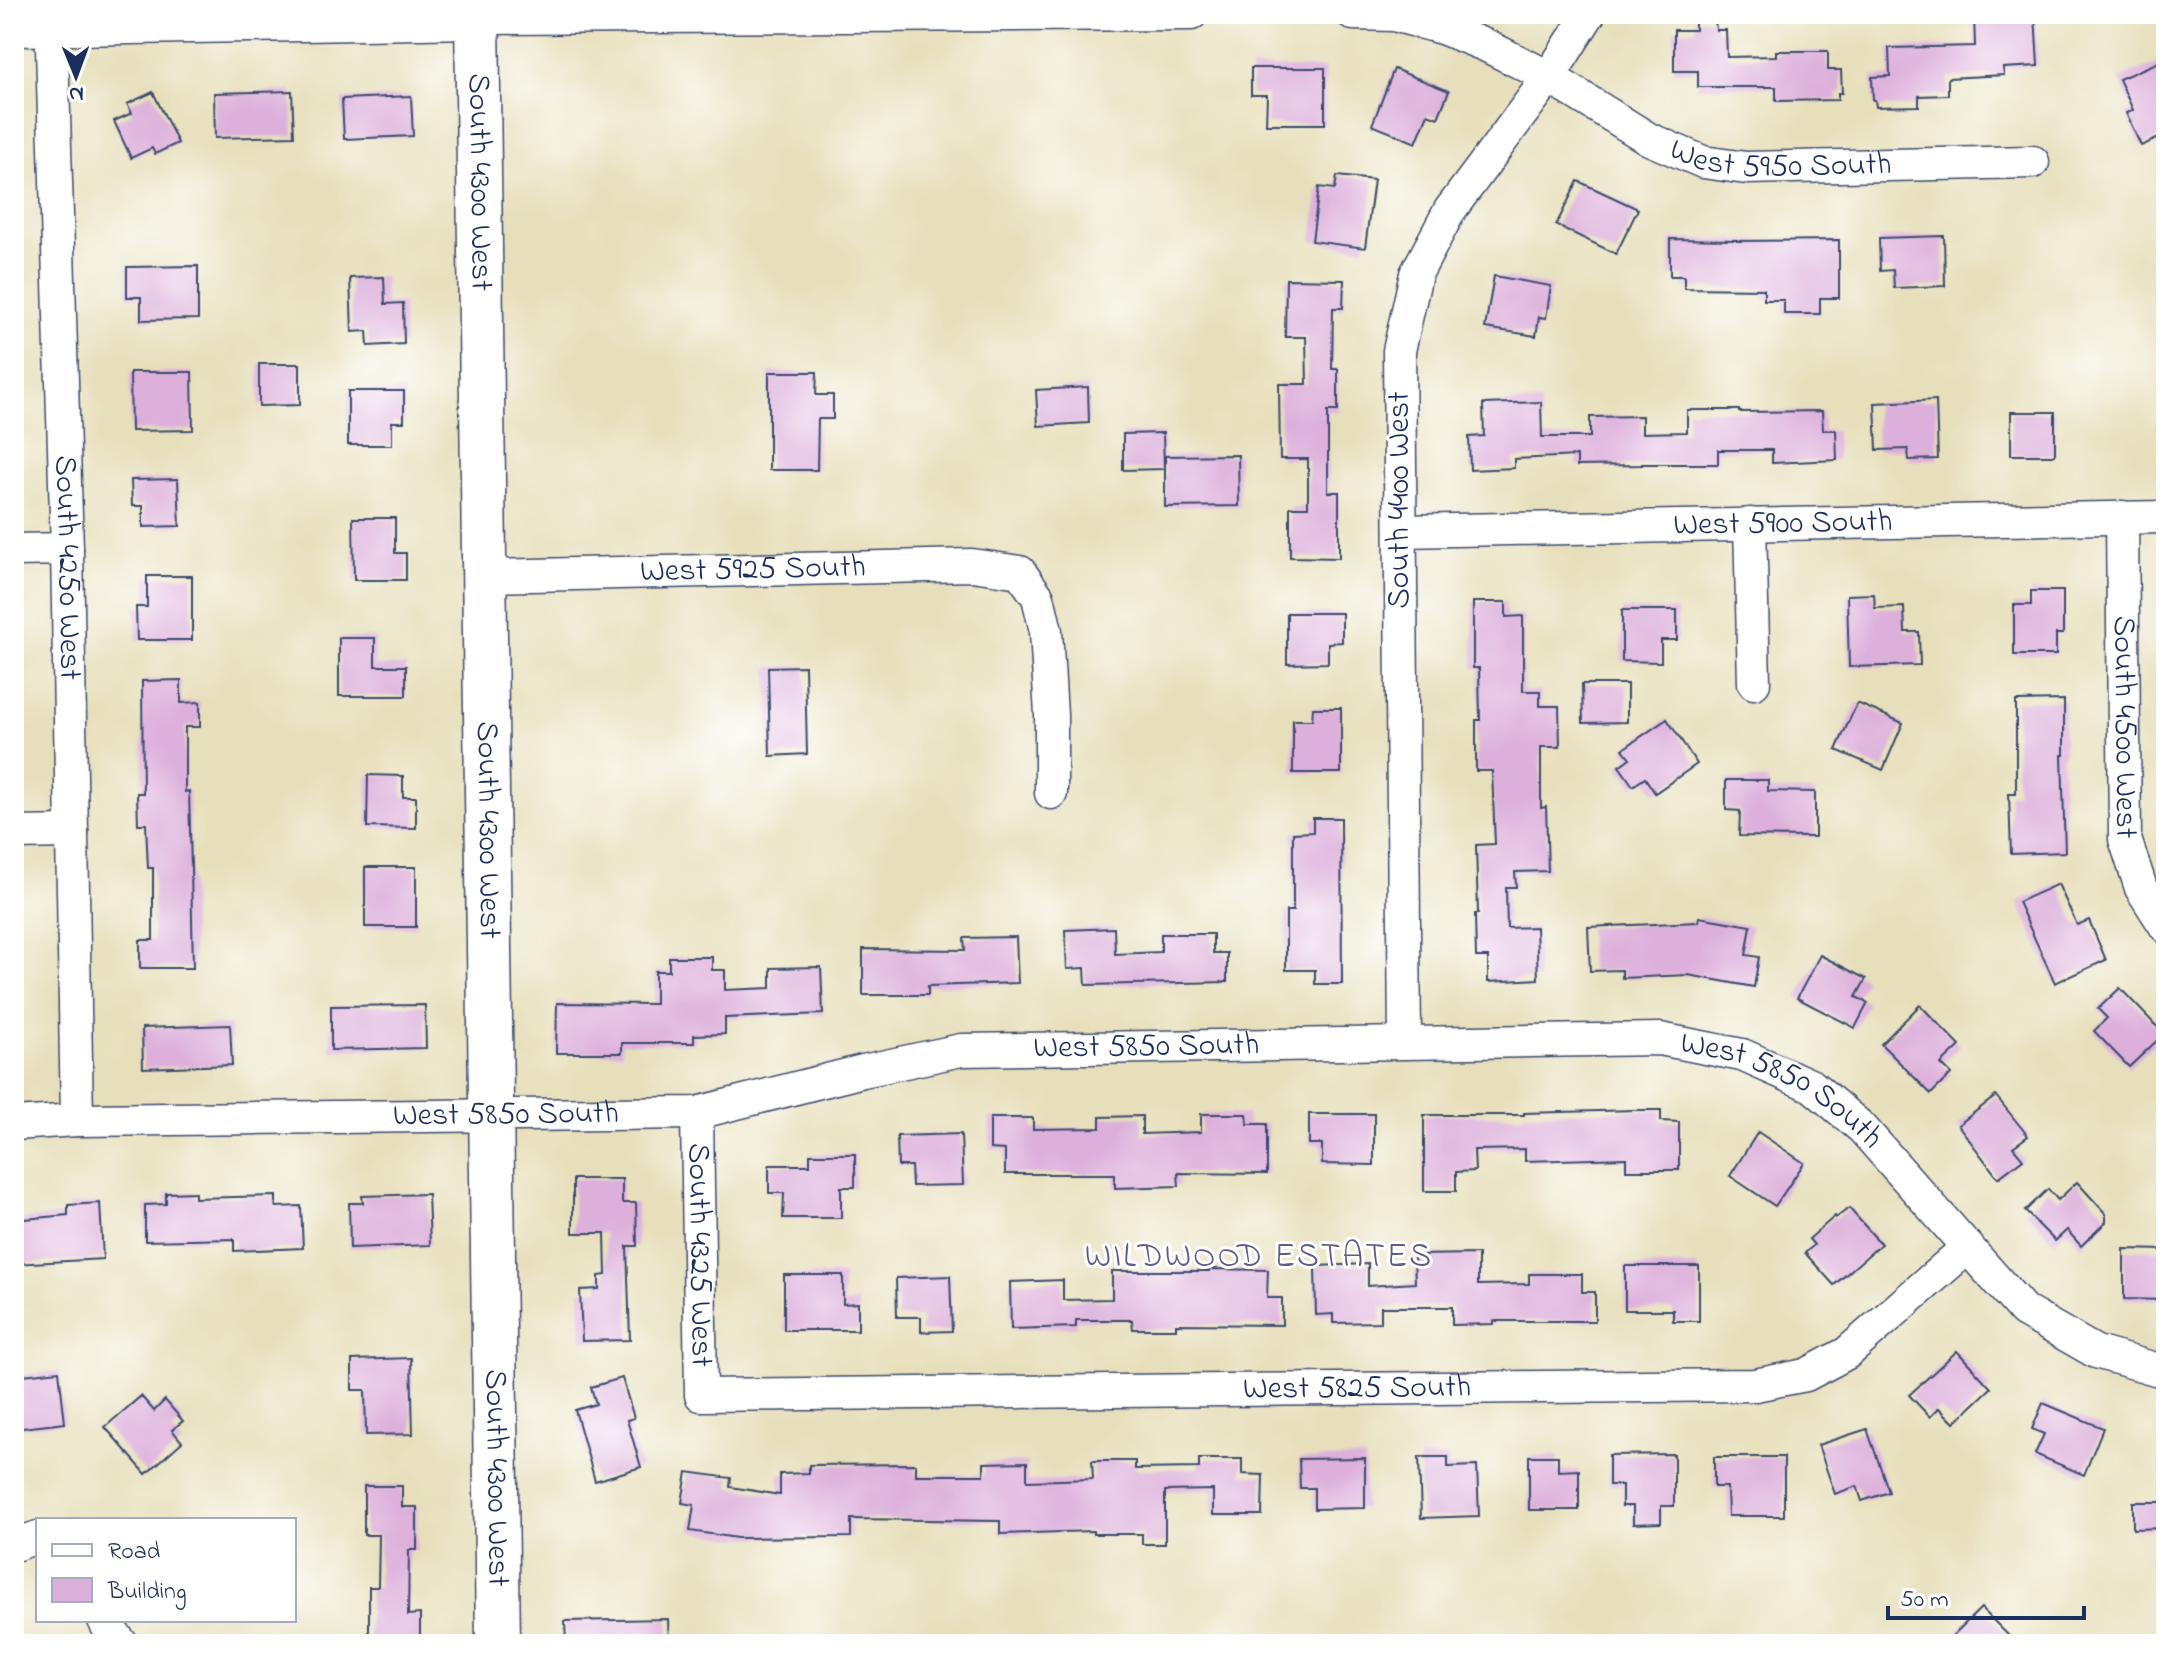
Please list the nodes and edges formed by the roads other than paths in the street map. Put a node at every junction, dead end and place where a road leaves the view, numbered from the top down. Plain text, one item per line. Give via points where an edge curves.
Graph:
1 (1191, 14) edge
2 (1353, 14) edge
3 (1589, 14) edge
4 (477, 16) edge
5 (39, 22) edge
6 (1549, 77) junction
7 (2033, 162) dead end
8 (2122, 517) junction
9 (2166, 517) edge
10 (1750, 524) junction
11 (1401, 531) junction
12 (67, 549) junction
13 (14, 550) edge
14 (485, 576) junction
15 (1754, 683) dead end
16 (1051, 793) dead end
17 (72, 832) junction
18 (14, 833) edge
19 (2166, 927) edge
20 (1405, 1041) junction
21 (697, 1113) junction
22 (491, 1116) junction
23 (77, 1120) junction
24 (14, 1124) edge
25 (1968, 1247) junction
26 (2166, 1372) edge
27 (701, 1395) joint
28 (36, 1538) edge
29 (14, 1545) edge
30 (105, 1622) edge
31 (122, 1644) edge
32 (498, 1644) edge

1 - 4 street
2 - 6 street, West 5950 South via 1394,15 1442,28
3 - 6 street, South 4400 West
4 - 5 street
4 - 14 main road, South 4300 West
5 - 12 street, South 4250 West
6 - 7 street, West 5950 South via 1649,139 1703,162 1746,168
6 - 11 street, South 4400 West via 1450,210 1416,274 1399,351
8 - 9 street, West 5900 South
8 - 10 street, West 5900 South
8 - 19 street, South 4500 West via 2125,839 2141,888
10 - 11 street, West 5900 South
10 - 15 street
11 - 20 street, South 4400 West
12 - 13 street
12 - 17 street, South 4250 West
14 - 16 street, West 5925 South via 972,565 1020,572 1038,597 1046,631
14 - 22 main road, South 4300 West
17 - 18 street
17 - 23 street, South 4250 West
20 - 21 street, West 5850 South via 961,1050
20 - 25 street, West 5850 South via 1660,1039 1742,1055 1812,1086 1852,1119
21 - 22 street, West 5850 South
21 - 27 street, South 4325 West
22 - 23 street, West 5850 South
22 - 32 main road, South 4300 West
23 - 24 street, West 5850 South
25 - 26 street, West 5850 South via 2024,1311 2096,1352
25 - 27 street, West 5825 South via 1847,1353 1806,1375 1755,1385
28 - 29 street
30 - 31 street

